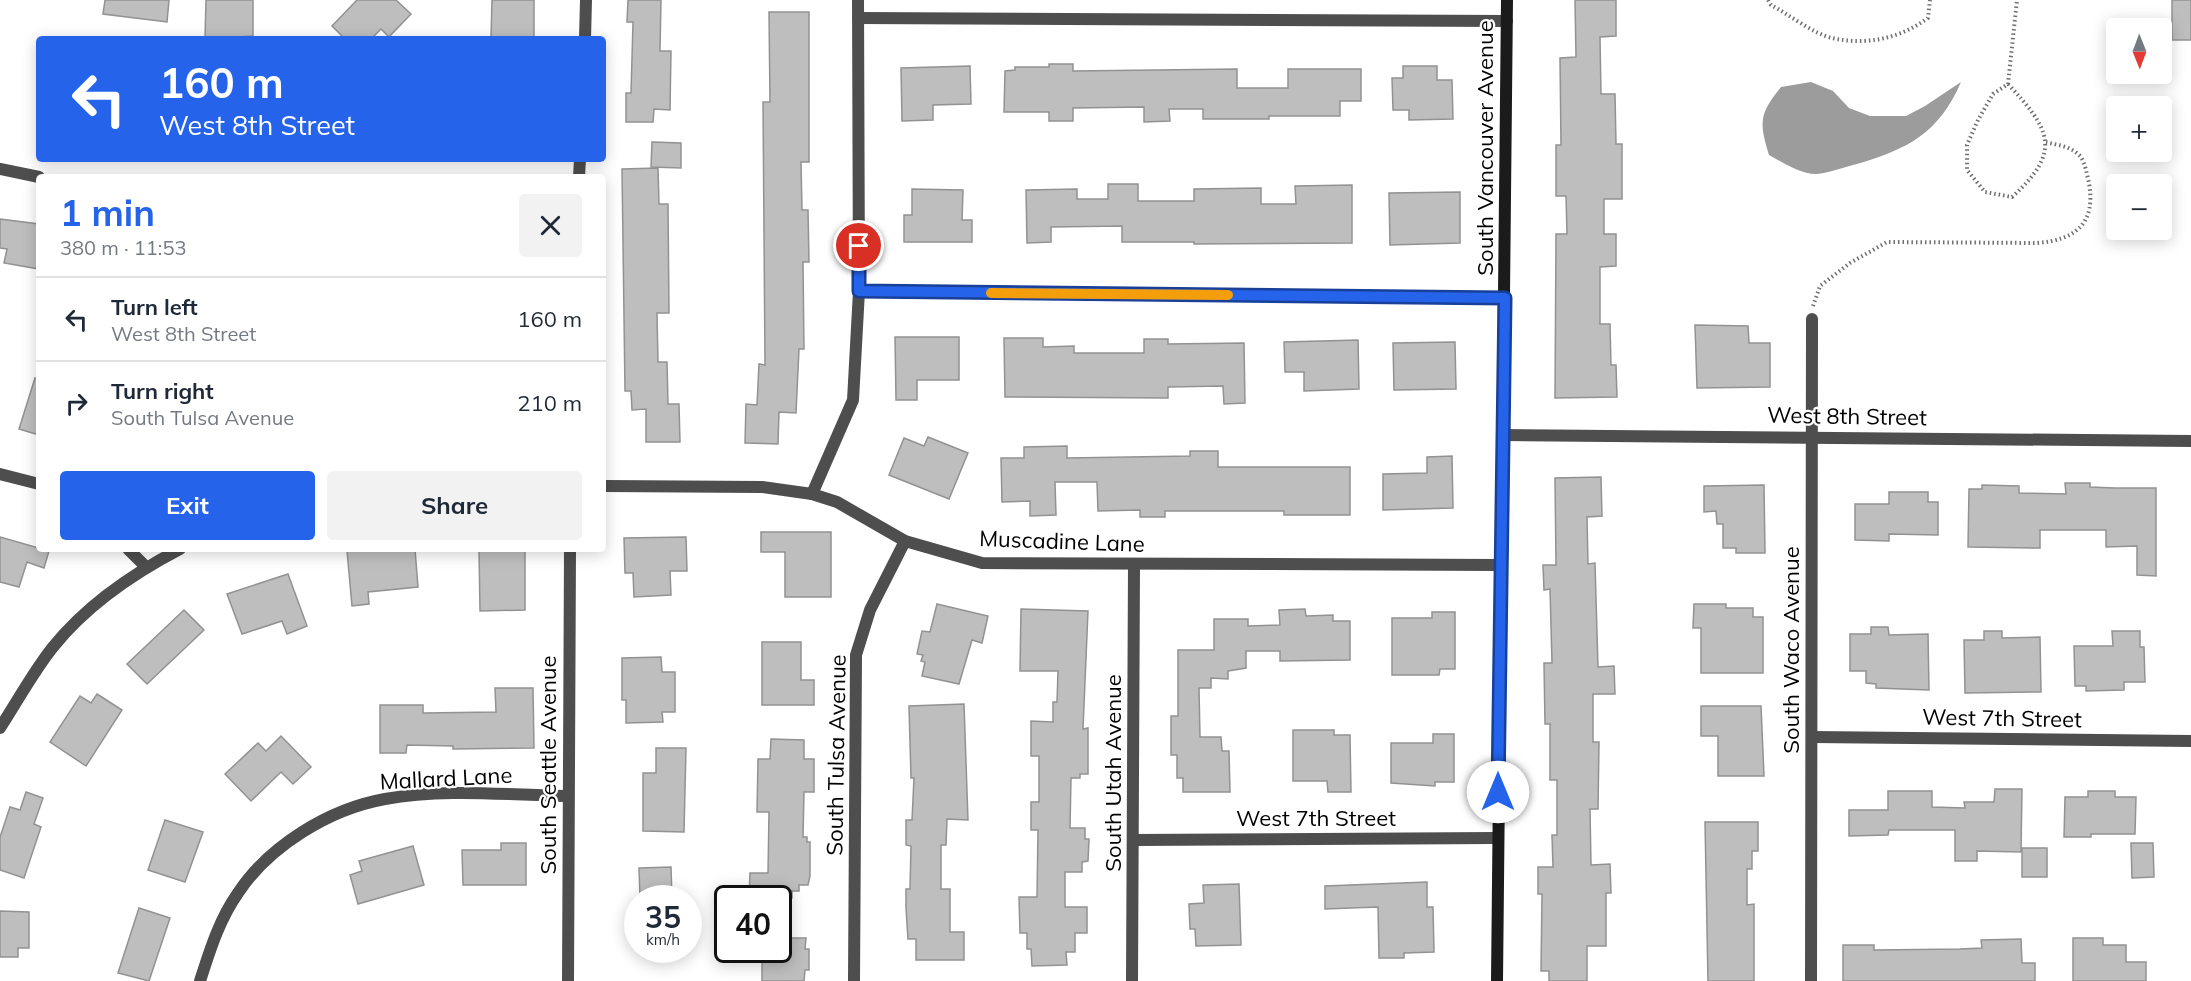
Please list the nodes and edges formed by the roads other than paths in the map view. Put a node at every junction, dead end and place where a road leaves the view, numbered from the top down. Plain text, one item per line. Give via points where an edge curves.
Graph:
1 (586, 0) edge
2 (858, 0) edge
3 (1507, 0) edge
4 (858, 18) junction
5 (1507, 21) junction
6 (585, 36) edge
7 (0, 169) edge
8 (36, 176) edge
9 (859, 291) junction
10 (1505, 298) junction
11 (1812, 319) road end
12 (1502, 435) junction
13 (1812, 436) junction
14 (2191, 441) edge
15 (0, 474) edge
16 (36, 483) edge
17 (606, 486) edge
18 (812, 494) junction
19 (905, 541) junction
20 (131, 552) edge
21 (174, 552) edge
22 (570, 552) edge
23 (1499, 565) junction
24 (1134, 566) junction
25 (146, 567) junction
26 (0, 728) edge
27 (1812, 737) junction
28 (2191, 741) edge
29 (568, 796) junction
30 (1497, 838) junction
31 (1134, 840) junction
32 (200, 981) edge
33 (568, 981) edge
34 (854, 981) edge
35 (1132, 981) edge
36 (1497, 981) edge
37 (1811, 981) edge

1 - 6 street
2 - 4 street
3 - 5 street, South Vancouver Avenue
4 - 5 street
4 - 9 street
5 - 10 street, South Vancouver Avenue
7 - 8 street
9 - 10 street
9 - 18 street via 853,400
10 - 12 street, South Vancouver Avenue
11 - 13 street, South Waco Avenue
12 - 13 street, West 8th Street
12 - 23 street, South Vancouver Avenue
13 - 14 street, West 8th Street
13 - 27 street, South Waco Avenue
15 - 16 street
17 - 18 street, Muscadine Lane via 762,487
18 - 19 street, Muscadine Lane via 846,507
19 - 24 street, Muscadine Lane via 982,563
19 - 34 street, South Tulsa Avenue via 870,610 856,655
20 - 25 street
21 - 25 street
22 - 29 street, South Seattle Avenue
23 - 24 street, Muscadine Lane
23 - 30 street, South Vancouver Avenue
24 - 31 street, South Utah Avenue
25 - 26 street via 97,604 53,646
27 - 28 street, West 7th Street
27 - 37 street, South Waco Avenue
29 - 32 street, Mallard Lane via 405,796 352,808 315,825 254,870 214,936
29 - 33 street, South Seattle Avenue
30 - 31 street, West 7th Street
30 - 36 street, South Vancouver Avenue
31 - 35 street, South Utah Avenue

